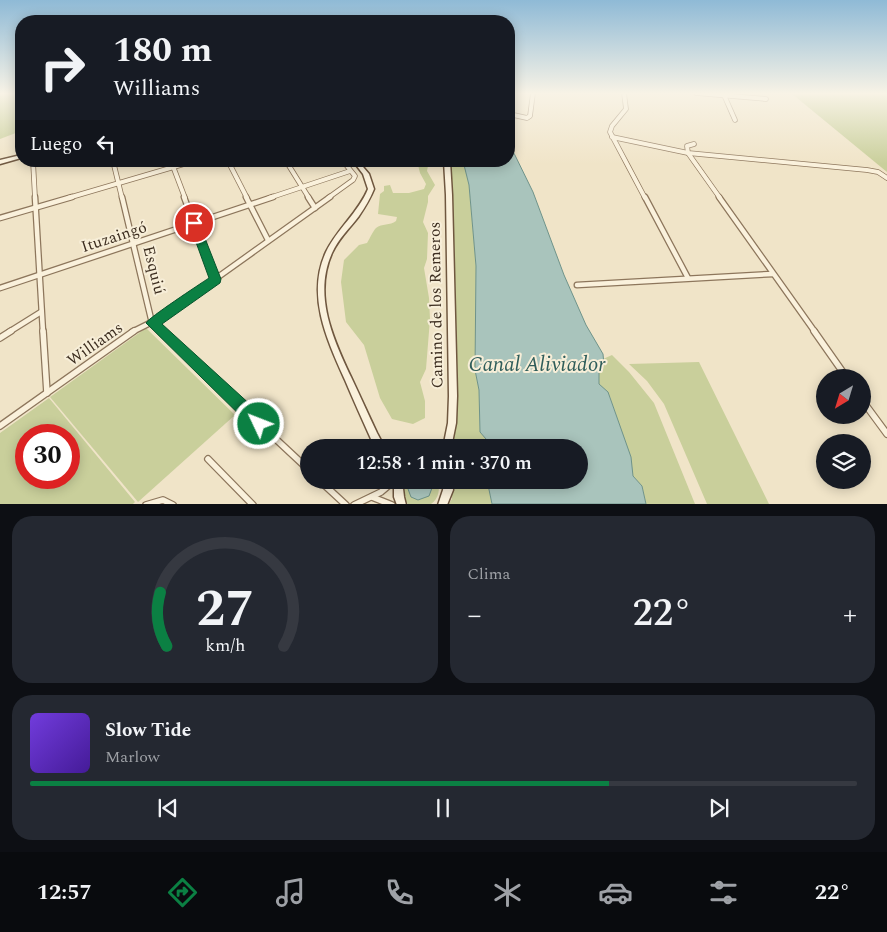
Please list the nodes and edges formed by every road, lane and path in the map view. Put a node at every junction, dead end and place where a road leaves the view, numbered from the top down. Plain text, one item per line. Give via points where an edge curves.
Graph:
1 (620, 117) edge
2 (733, 117) edge
3 (734, 120) dead end
4 (612, 137) junction
5 (694, 144) dead end
6 (688, 153) junction
7 (15, 158) edge
8 (0, 162) edge
9 (33, 167) edge
10 (114, 167) edge
11 (173, 167) joint
12 (231, 167) edge
13 (290, 167) edge
14 (347, 167) edge
15 (360, 167) edge
16 (447, 167) edge
17 (350, 171) junction
18 (887, 178) edge
19 (118, 183) junction
20 (302, 187) junction
21 (250, 204) junction
22 (36, 208) junction
23 (315, 208) junction
24 (0, 218) edge
25 (194, 223) junction
26 (268, 240) junction
27 (133, 244) junction
28 (773, 274) junction
29 (40, 275) junction
30 (688, 278) junction
31 (215, 279) junction
32 (576, 284) dead end
33 (0, 288) edge
34 (41, 312) junction
35 (152, 323) junction
36 (0, 338) edge
37 (841, 369) edge
38 (47, 393) junction
39 (871, 412) edge
40 (0, 426) edge
41 (887, 434) edge
42 (376, 439) edge
43 (449, 439) edge
44 (208, 459) dead end
45 (300, 462) edge
46 (330, 489) edge
47 (385, 489) edge
48 (398, 489) edge
49 (448, 489) edge
50 (371, 497) junction
51 (155, 503) edge
52 (146, 504) edge
53 (174, 504) edge
54 (253, 504) edge
55 (346, 504) edge
56 (354, 504) edge
57 (392, 504) edge
58 (402, 504) edge
59 (442, 504) edge

1 - 4 street via 611,128
2 - 3 street
4 - 6 street
4 - 30 street
5 - 6 street via 687,146
6 - 18 street via 878,172
6 - 28 street
7 - 8 main road
9 - 22 street
10 - 19 street, Esquiú
11 - 19 street
11 - 25 street
12 - 21 street
13 - 20 street
14 - 17 street
15 - 42 main road via 371,189 330,252 321,277 320,300 326,330
16 - 43 main road, Camino de los Remeros via 453,396
17 - 20 street, Ituzaingó
17 - 23 street, Williams via 355,176 353,180
19 - 22 street
19 - 27 street, Esquiú
20 - 21 street, Ituzaingó
20 - 23 street
21 - 25 street, Ituzaingó
21 - 26 street
22 - 24 street
22 - 29 street
23 - 26 street, Williams
25 - 27 street, Ituzaingó
25 - 31 street
26 - 31 street, Williams
27 - 29 street, Ituzaingó
27 - 35 street, Esquiú
28 - 30 street
28 - 37 street
29 - 33 street, Ituzaingó
29 - 34 street
30 - 32 street
31 - 35 street, Williams
34 - 36 street
34 - 38 street
35 - 38 street, Williams via 136,330
35 - 45 street
38 - 40 street, Williams
39 - 41 street
44 - 54 street
46 - 55 street
47 - 50 street
48 - 58 main road
49 - 59 main road
50 - 56 street
50 - 57 street
51 - 52 street
51 - 53 street via 163,500

